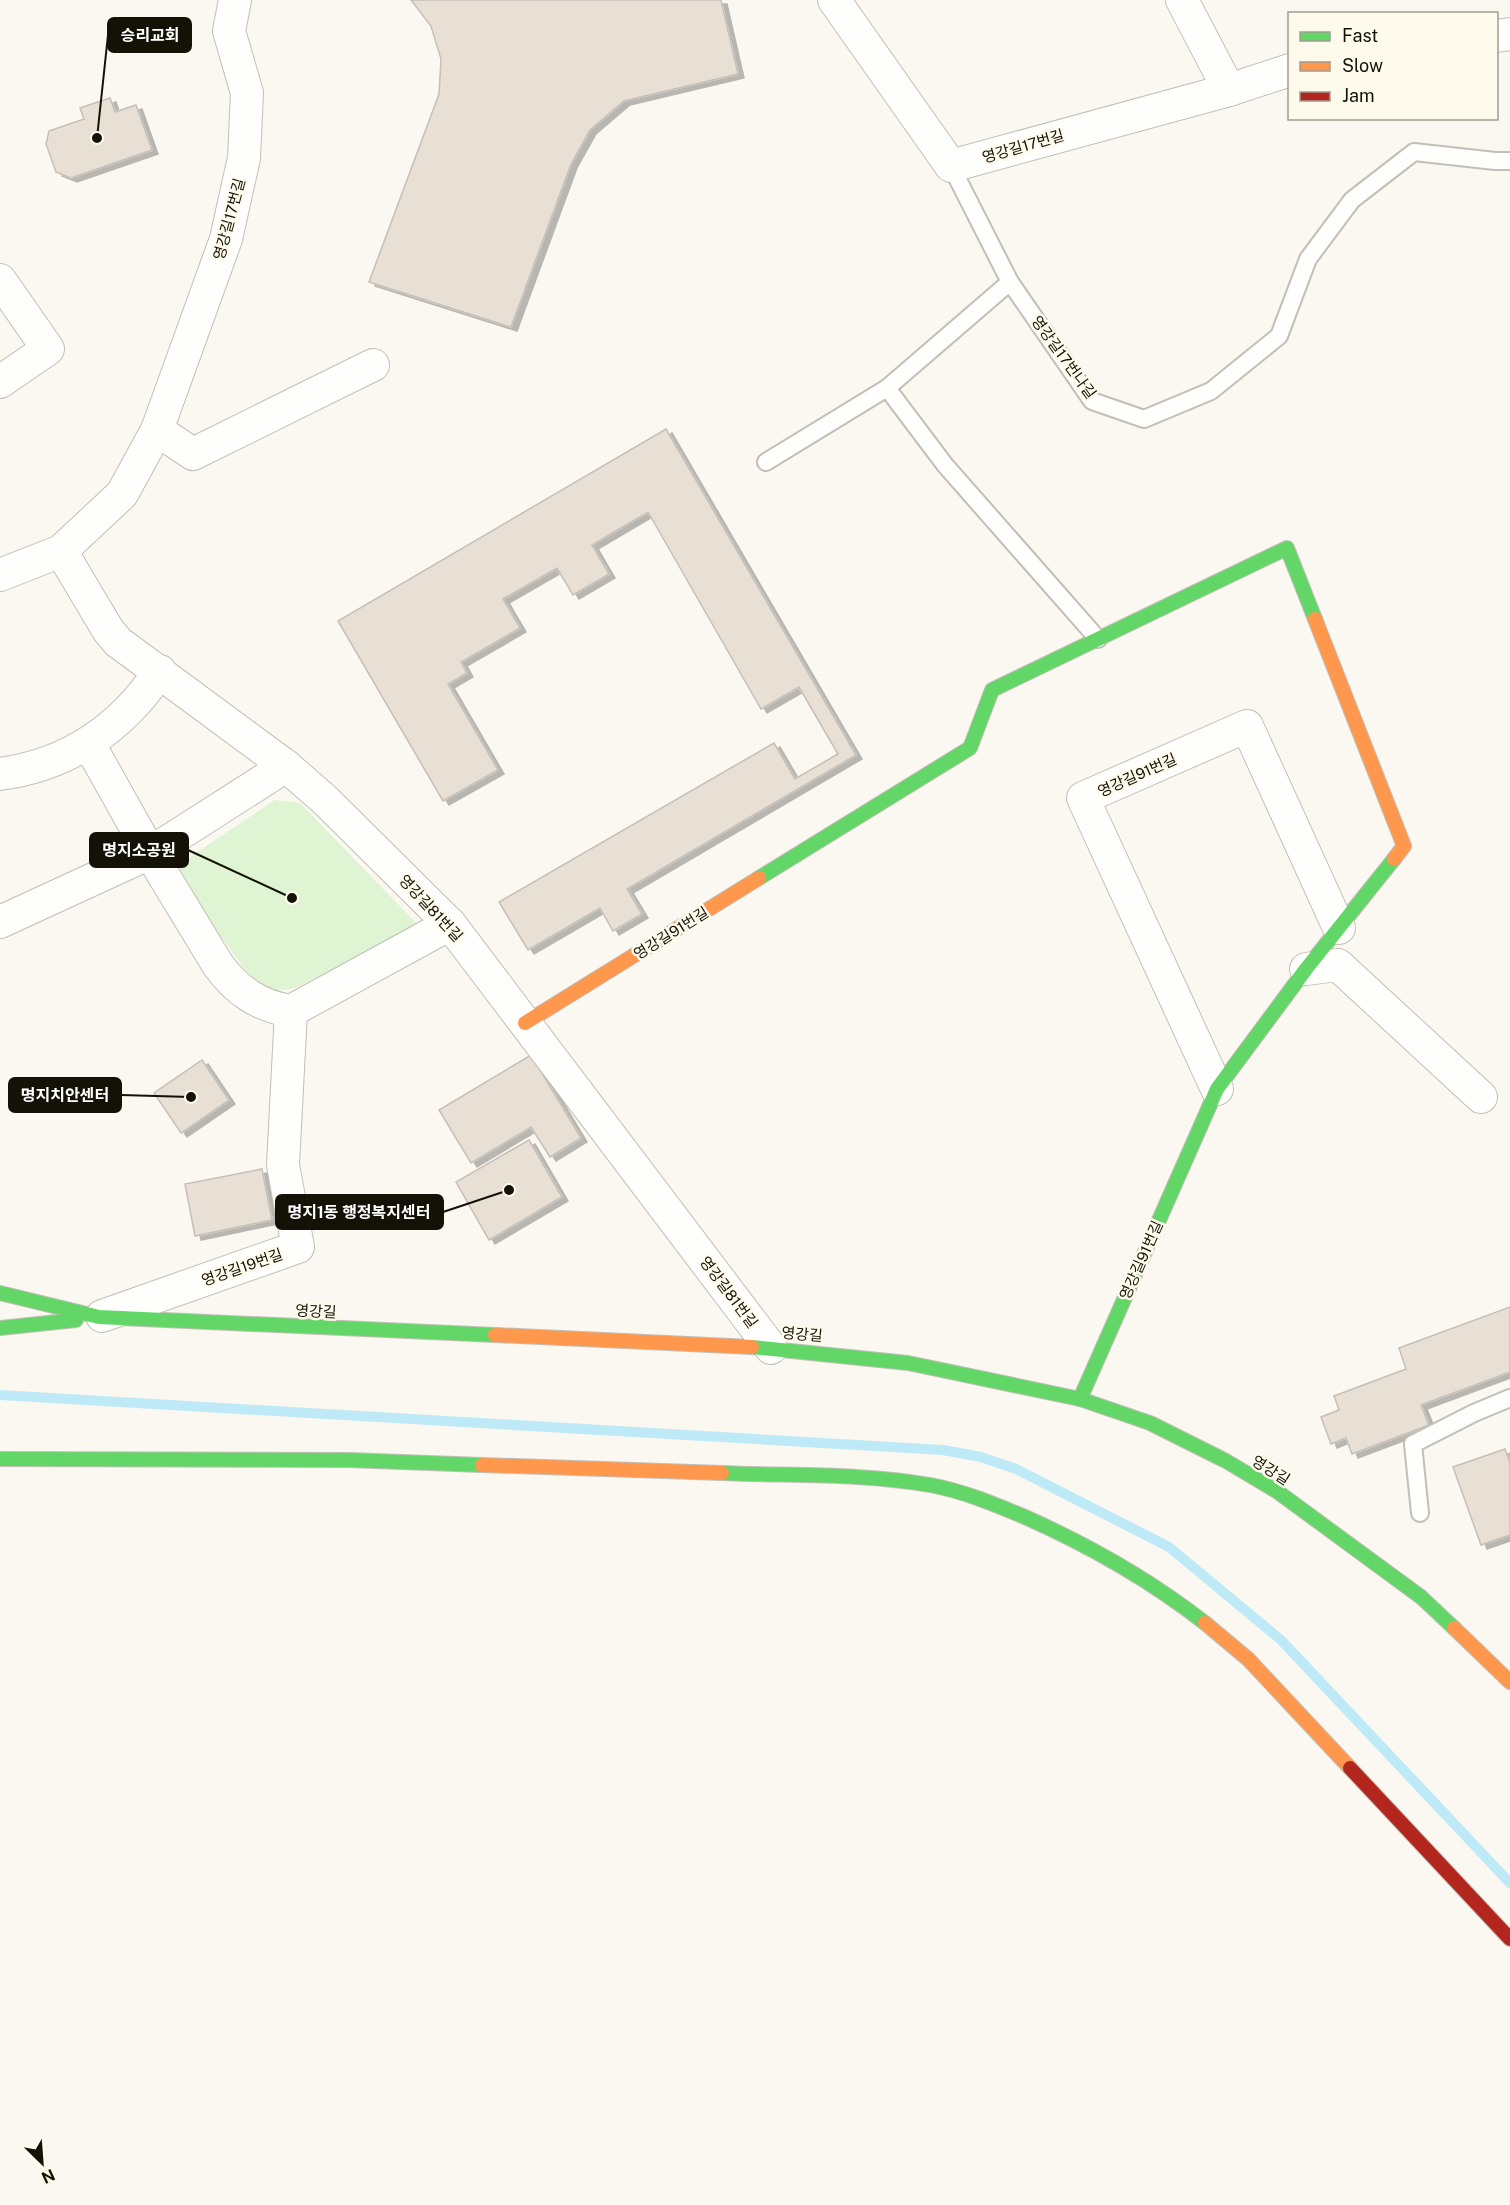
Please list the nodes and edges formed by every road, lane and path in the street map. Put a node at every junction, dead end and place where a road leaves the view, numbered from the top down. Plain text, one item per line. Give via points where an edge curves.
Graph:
1 (235, 0) edge
2 (834, 0) edge
3 (1182, 0) edge
4 (1288, 71) edge
5 (1229, 90) junction
6 (1510, 161) edge
7 (951, 166) junction
8 (0, 280) edge
9 (1010, 282) junction
10 (373, 365) dead end
11 (0, 382) edge
12 (887, 388) junction
13 (157, 430) junction
14 (766, 462) dead end
15 (61, 551) junction
16 (0, 575) edge
17 (1098, 639) junction
18 (160, 671) junction
19 (89, 744) junction
20 (286, 765) junction
21 (0, 774) edge
22 (150, 854) junction
23 (0, 922) edge
24 (450, 924) junction
25 (1339, 928) junction
26 (1306, 969) junction
27 (291, 1011) junction
28 (525, 1023) junction
29 (1216, 1089) junction
30 (1480, 1097) dead end
31 (0, 1293) edge
32 (99, 1317) junction
33 (0, 1328) edge
34 (771, 1348) junction
35 (1510, 1398) edge
36 (1080, 1399) junction
37 (0, 1459) edge
38 (1420, 1513) dead end
39 (1510, 1682) edge
40 (1510, 1939) edge

1 - 13 street, 영강길17번길 via 229,31 247,93 244,158 226,239
2 - 7 street
3 - 5 street
4 - 5 street, 영강길17번길
5 - 7 street, 영강길17번길
6 - 9 lane, 영강길17번나길 via 1414,153 1352,200 1308,259 1279,336 1210,391 1144,418 1092,401
7 - 9 lane, 영강길17번나길
8 - 11 street via 48,349
9 - 12 lane
10 - 13 street via 193,454
12 - 14 lane
12 - 17 lane via 945,465
13 - 15 street, 영강길17번길 via 122,494
15 - 16 street, 영강길17번길
15 - 18 street, 영강길81번길 via 108,630 130,652
17 - 25 street, 영강길91번길 via 1287,548 1404,846
17 - 28 street, 영강길91번길 via 992,690 970,748
18 - 19 street via 127,714
18 - 20 street, 영강길81번길
19 - 21 street via 39,765
19 - 22 street
20 - 22 street
20 - 24 street, 영강길81번길
22 - 23 street
22 - 27 street via 230,981 263,1005
24 - 27 street
24 - 28 street, 영강길81번길
25 - 26 street, 영강길91번길
25 - 29 street, 영강길91번길 via 1247,726 1083,798
26 - 29 street, 영강길91번길
26 - 30 street via 1338,965
27 - 32 street, 영강길19번길 via 283,1165 298,1247
28 - 34 street, 영강길81번길
29 - 36 street, 영강길91번길
31 - 32 street, 영강길
32 - 33 street
32 - 34 street, 영강길
34 - 36 street, 영강길 via 908,1363
35 - 38 lane via 1413,1444
36 - 39 street, 영강길 via 1150,1423 1278,1492 1421,1598
37 - 40 street via 348,1460 888,1479 954,1490 988,1501 1066,1537 1126,1570 1217,1631 1248,1659

